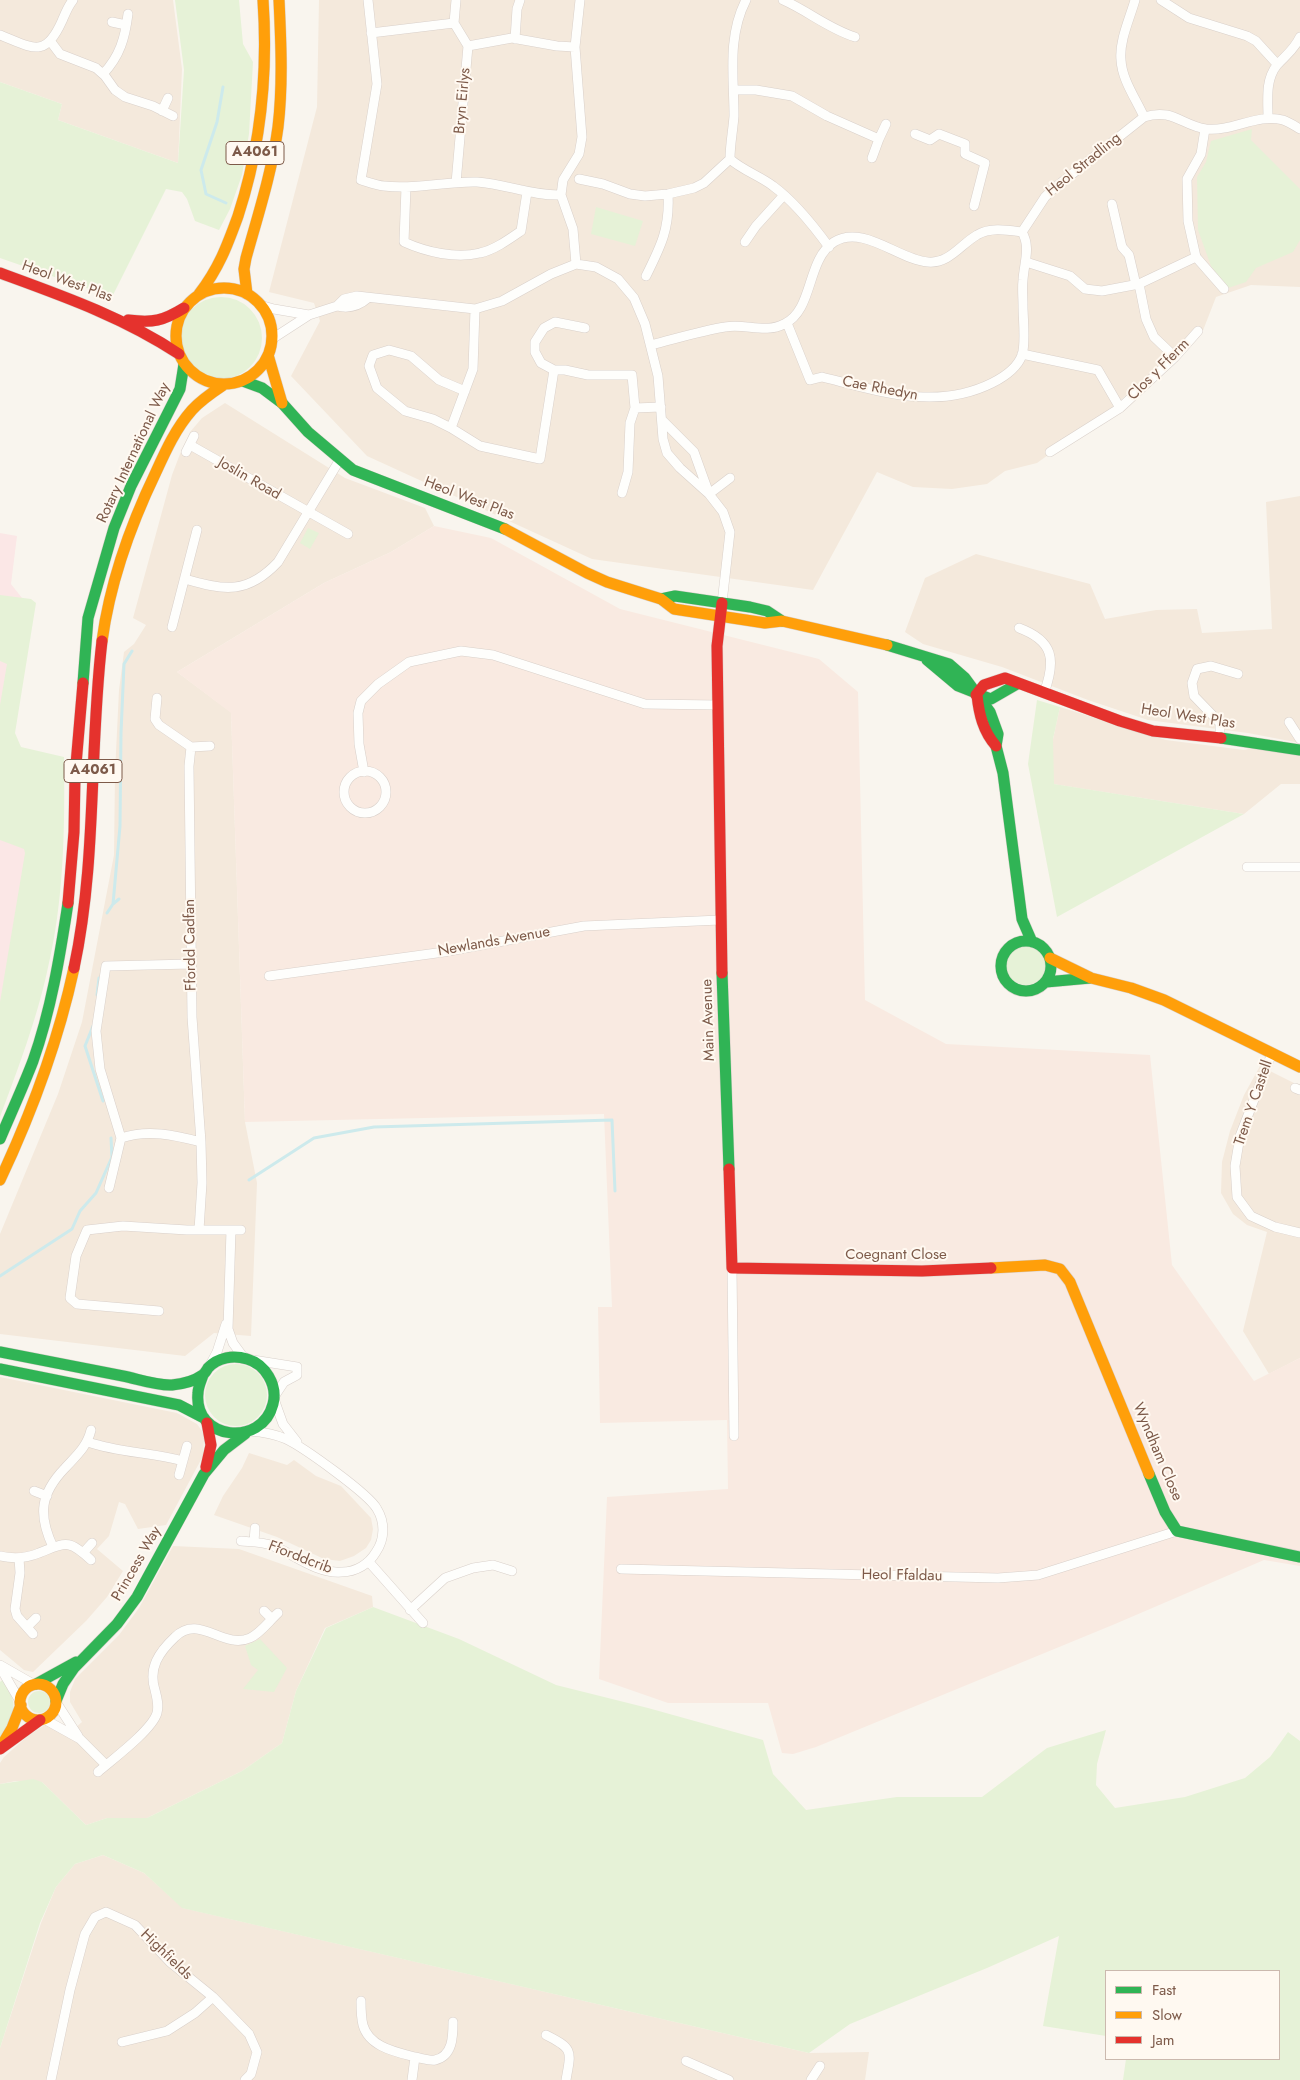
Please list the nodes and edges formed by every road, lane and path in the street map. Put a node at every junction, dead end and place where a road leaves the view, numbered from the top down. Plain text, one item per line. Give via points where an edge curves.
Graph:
1 (73, 0) edge
2 (263, 0) edge
3 (279, 0) edge
4 (368, 0) edge
5 (456, 0) edge
6 (520, 0) edge
7 (580, 0) edge
8 (746, 0) edge
9 (783, 0) edge
10 (1135, 0) edge
11 (1161, 0) edge
12 (128, 14) dead end
13 (112, 22) dead end
14 (454, 23) junction
15 (126, 25) junction
16 (371, 33) junction
17 (0, 35) edge
18 (854, 37) dead end
19 (1300, 38) edge
20 (515, 39) junction
21 (50, 42) junction
22 (468, 46) junction
23 (575, 47) junction
24 (1278, 64) junction
25 (103, 74) junction
26 (734, 90) junction
27 (168, 98) dead end
28 (162, 111) junction
29 (173, 116) dead end
30 (1144, 117) junction
31 (1268, 118) junction
32 (886, 124) dead end
33 (1205, 129) junction
34 (1300, 129) edge
35 (915, 134) dead end
36 (879, 139) junction
37 (872, 158) dead end
38 (730, 159) junction
39 (579, 179) dead end
40 (456, 183) junction
41 (406, 187) junction
42 (528, 192) junction
43 (668, 194) junction
44 (561, 195) junction
45 (784, 195) junction
46 (1112, 204) dead end
47 (974, 206) dead end
48 (1022, 232) junction
49 (746, 242) dead end
50 (829, 247) junction
51 (1196, 256) junction
52 (1026, 262) junction
53 (576, 264) junction
54 (0, 273) edge
55 (646, 276) dead end
56 (1138, 284) junction
57 (1224, 289) dead end
58 (199, 294) junction
59 (248, 294) junction
60 (260, 305) junction
61 (184, 308) junction
62 (475, 309) junction
63 (309, 314) junction
64 (124, 320) junction
65 (787, 323) junction
66 (585, 328) dead end
67 (1198, 331) dead end
68 (272, 339) junction
69 (650, 345) junction
70 (1022, 354) junction
71 (268, 355) junction
72 (1175, 357) junction
73 (181, 359) junction
74 (554, 370) junction
75 (243, 381) junction
76 (225, 384) junction
77 (465, 391) junction
78 (282, 403) junction
79 (662, 407) junction
80 (635, 408) junction
81 (1120, 408) junction
82 (662, 420) junction
83 (451, 428) junction
84 (194, 436) dead end
85 (1050, 452) dead end
86 (339, 461) junction
87 (730, 478) dead end
88 (622, 493) dead end
89 (709, 494) junction
90 (308, 513) junction
91 (197, 530) dead end
92 (348, 534) dead end
93 (184, 580) junction
94 (661, 599) junction
95 (722, 603) junction
96 (720, 617) junction
97 (782, 621) junction
98 (172, 627) dead end
99 (1019, 628) dead end
100 (1238, 674) dead end
101 (1044, 693) junction
102 (976, 694) junction
103 (157, 698) dead end
104 (718, 705) junction
105 (1289, 722) dead end
106 (1220, 738) junction
107 (1300, 739) edge
108 (210, 746) dead end
109 (191, 748) junction
110 (1300, 750) edge
111 (364, 772) junction
112 (1247, 867) dead end
113 (1300, 867) edge
114 (1022, 919) junction
115 (720, 920) junction
116 (1032, 942) junction
117 (1013, 945) junction
118 (1050, 958) junction
119 (191, 964) junction
120 (269, 976) dead end
121 (1091, 978) junction
122 (1046, 982) junction
123 (1272, 1053) junction
124 (1300, 1067) edge
125 (121, 1138) junction
126 (0, 1139) edge
127 (201, 1142) junction
128 (0, 1180) edge
129 (109, 1188) dead end
130 (199, 1230) junction
131 (231, 1230) junction
132 (241, 1230) dead end
133 (1300, 1233) edge
134 (732, 1268) junction
135 (1060, 1270) joint
136 (159, 1311) dead end
137 (227, 1320) junction
138 (0, 1352) edge
139 (247, 1359) junction
140 (0, 1369) edge
141 (206, 1371) junction
142 (274, 1397) junction
143 (206, 1420) junction
144 (91, 1430) dead end
145 (248, 1432) junction
146 (734, 1436) dead end
147 (88, 1442) junction
148 (187, 1446) dead end
149 (303, 1448) junction
150 (183, 1462) junction
151 (204, 1474) junction
152 (179, 1475) dead end
153 (34, 1491) dead end
154 (47, 1496) junction
155 (255, 1528) dead end
156 (1177, 1531) junction
157 (241, 1541) dead end
158 (254, 1542) junction
159 (92, 1543) dead end
160 (53, 1547) junction
161 (83, 1552) junction
162 (0, 1556) edge
163 (1300, 1557) edge
164 (18, 1558) junction
165 (91, 1560) dead end
166 (369, 1562) junction
167 (621, 1569) dead end
168 (512, 1571) dead end
169 (410, 1610) junction
170 (264, 1611) dead end
171 (36, 1618) dead end
172 (423, 1623) dead end
173 (82, 1659) junction
174 (0, 1666) edge
175 (36, 1684) junction
176 (56, 1701) junction
177 (21, 1704) junction
178 (42, 1719) junction
179 (80, 1739) junction
180 (0, 1749) edge
181 (106, 1765) junction
182 (98, 1772) dead end
183 (213, 1997) junction
184 (360, 2001) dead end
185 (453, 2022) dead end
186 (546, 2035) dead end
187 (122, 2042) dead end
188 (415, 2057) junction
189 (686, 2061) dead end
190 (820, 2066) dead end
191 (51, 2080) edge
192 (244, 2080) edge
193 (412, 2080) edge
194 (566, 2080) edge
195 (729, 2080) edge
196 (811, 2080) edge

1 - 21 street
2 - 58 street, A4061 via 266,58 259,136 251,175 219,266
3 - 59 street, A4061 via 281,90 275,144 246,258 244,275
4 - 16 street
5 - 14 street
6 - 20 street
7 - 23 street
8 - 26 street via 739,15 733,47
9 - 18 street via 831,28
10 - 30 street via 1121,59 1126,80
11 - 24 street via 1189,18 1247,36
12 - 15 street
13 - 15 street
14 - 16 street
14 - 22 street, Bryn Eirlys
15 - 25 street via 121,49
16 - 41 street via 377,84 361,180 383,186
17 - 21 street via 31,47 41,48
19 - 24 street via 1290,54
20 - 22 street
20 - 23 street
21 - 25 street via 60,54
22 - 40 street, Bryn Eirlys
23 - 44 street via 582,137 579,154 563,180
24 - 31 street via 1271,74 1267,90
25 - 28 street via 125,97
26 - 36 street via 792,96
26 - 38 street
27 - 28 street
28 - 29 street
30 - 33 street via 1165,114
30 - 48 street, Heol Stradling via 1052,190
31 - 33 street
31 - 34 street via 1283,120
32 - 36 street
33 - 51 street via 1200,154 1187,179 1188,221
35 - 47 street via 930,140 940,134 965,144 965,154 985,163
36 - 37 street
38 - 43 street via 704,183
38 - 45 street
39 - 43 street via 630,194
40 - 41 street
40 - 42 street via 496,184
41 - 42 street via 404,242 420,249 462,256 481,253 521,231
42 - 44 street via 543,196
43 - 55 street via 665,236
44 - 53 street via 573,229
45 - 49 street
45 - 50 street
46 - 56 street via 1122,247 1129,255
48 - 50 street via 986,231 938,262 927,262 855,237 844,238
48 - 52 street via 1027,245
50 - 65 street via 820,257 800,310
51 - 56 street
51 - 57 street
52 - 56 street via 1070,276 1085,289 1102,291
52 - 70 street
53 - 62 street via 502,301
53 - 69 street via 596,267 618,279 634,298
54 - 64 street, Heol West Plas
56 - 72 street via 1146,319 1154,336
58 - 59 street via 218,288
58 - 61 street
59 - 60 street
60 - 63 street
60 - 68 street via 270,321
61 - 64 street, Heol West Plas via 167,320
61 - 73 street via 177,322 175,338
62 - 63 street via 368,298 361,304 346,308 337,306
62 - 77 street via 473,369
63 - 68 street
64 - 73 street, Heol West Plas
65 - 69 street via 775,329 744,325 725,327
65 - 70 street, Cae Rhedyn via 810,380 822,377 899,396 958,395 985,387 1003,378 1016,366
66 - 74 street via 555,322 544,328 535,342 535,352 541,363
67 - 72 street, Clos y Fferm
68 - 71 street
69 - 79 street
70 - 81 street, Clos y Fferm via 1098,370
71 - 75 street via 262,366
71 - 78 street, Heol West Plas
72 - 81 street, Clos y Fferm
73 - 76 street via 202,380
73 - 126 street, Rotary International Way / A4061 via 183,377 180,389 131,486 114,528 88,618 75,776 72,861 62,944 52,993 32,1060
74 - 80 street via 588,375 632,375
74 - 83 street via 540,459 480,446
75 - 76 street
75 - 78 street, Heol West Plas via 262,388
76 - 128 street, Rotary International Way / A4061 via 201,400 168,446 137,512 117,571 104,628 87,887 72,981 43,1080
77 - 83 street
77 - 83 street via 439,380 411,356 389,350 373,355 369,366 378,388 405,411
78 - 86 street, Heol West Plas
79 - 80 street
79 - 82 street
80 - 88 street via 630,423 628,472
81 - 85 street, Clos y Fferm
82 - 89 street via 694,452
82 - 89 street via 667,453
84 - 90 street, Joslin Road via 188,448
86 - 90 street
86 - 94 street, Heol West Plas via 353,470 512,532 607,582
87 - 89 street
89 - 95 street via 723,512 730,532
90 - 92 street, Joslin Road
90 - 93 street via 278,562 266,575 252,583 219,588
91 - 93 street
93 - 98 street
94 - 95 street, Heol West Plas via 675,596
94 - 96 street, Heol West Plas via 674,609
95 - 96 street, Main Avenue
95 - 97 street, Heol West Plas via 768,610
96 - 97 street, Heol West Plas via 765,623
96 - 104 street, Main Avenue
97 - 102 street, Heol West Plas via 895,646 949,664 965,678
99 - 101 street via 1042,640 1048,651 1052,666
100 - 106 street via 1210,666 1197,669 1192,684 1194,696 1220,723
101 - 102 street, Heol West Plas via 1017,684 990,699
101 - 106 street, Heol West Plas via 1153,731
102 - 114 street via 979,716 988,737 996,746 1003,773
103 - 109 street via 155,719 159,725
104 - 111 street via 645,704 493,655 461,651 409,662 361,701 359,744
104 - 115 street, Main Avenue
105 - 107 street
106 - 110 street, Heol West Plas
108 - 109 street
109 - 119 street, Ffordd Cadfan
111 - 111 street via 358,772 347,782 345,796 352,808 366,813 382,805 386,792 377,774
112 - 113 street
114 - 116 street
114 - 117 street
115 - 120 street, Newlands Avenue via 584,926 444,952
115 - 134 street, Main Avenue
116 - 117 street
116 - 118 street
117 - 122 street via 1001,962 1003,978 1008,984 1023,992 1039,988
118 - 121 street
118 - 122 street
119 - 125 street via 106,966 96,1031 100,1069
119 - 127 street, Ffordd Cadfan
121 - 122 street
121 - 123 street via 1164,1000
123 - 124 street
123 - 133 street, Trem Y Castell via 1240,1136 1235,1166 1237,1197 1251,1216 1275,1227
125 - 127 street via 133,1134 168,1134
125 - 129 street
127 - 130 street, Ffordd Cadfan
130 - 131 street
130 - 136 street via 123,1226 87,1230 76,1256 70,1298 77,1304
131 - 132 street
131 - 137 street
134 - 135 street, Coegnant Close via 922,1271 1045,1265
134 - 146 street, Main Avenue
135 - 156 street, Wyndham Close via 1070,1282 1165,1512
137 - 139 street via 230,1337
137 - 141 street
138 - 141 street via 161,1384 181,1384
139 - 141 street via 227,1357
139 - 142 street via 268,1374
139 - 142 street via 297,1367 297,1375 284,1382
140 - 143 street via 179,1405
141 - 143 street, Princess Way via 197,1388 196,1399
142 - 145 street, Princess Way via 266,1419
142 - 149 street via 286,1428
143 - 145 street via 223,1432
143 - 151 street, Princess Way via 212,1434 212,1445
144 - 147 street
145 - 149 street via 279,1436
145 - 151 street, Princess Way via 224,1450
147 - 150 street
147 - 154 street via 60,1474
148 - 150 street
149 - 166 street via 376,1506 382,1520 383,1535
150 - 152 street
151 - 173 street, Princess Way via 137,1597 117,1624
153 - 154 street
154 - 160 street via 44,1525
155 - 158 street, Fforddcrib
156 - 163 street
156 - 167 street, Heol Ffaldau via 1038,1575 1012,1577
157 - 158 street, Fforddcrib
158 - 166 street, Fforddcrib via 272,1546 328,1571 349,1571
159 - 161 street
160 - 161 street via 67,1544
160 - 164 street
161 - 165 street
162 - 164 street
164 - 171 street via 17,1616 30,1631
166 - 169 street
168 - 169 street via 494,1565 445,1578
169 - 172 street
170 - 181 street via 275,1616 254,1635 239,1641 200,1628 187,1629 175,1636 153,1667 153,1685 158,1702 154,1719
173 - 175 street, Princess Way
173 - 176 street, Princess Way via 63,1684
174 - 175 street
174 - 177 street
175 - 176 street via 47,1687
175 - 177 street, Princess Way via 23,1693
176 - 178 street, Princess Way via 53,1713
176 - 179 street
177 - 178 street via 30,1718
177 - 180 street, Princess Way
178 - 179 street
178 - 180 street, Princess Way
179 - 181 street
181 - 182 street
183 - 187 street via 167,2031
183 - 191 street, Highfields via 170,1962 135,1925 106,1912 95,1917 85,1934
183 - 192 street, Highfields via 249,2034 257,2052 251,2074
184 - 188 street via 363,2026 370,2039 388,2050
185 - 188 street via 452,2043 444,2055 435,2060
186 - 194 street via 564,2044 570,2054
188 - 193 street
189 - 195 street
190 - 196 street

